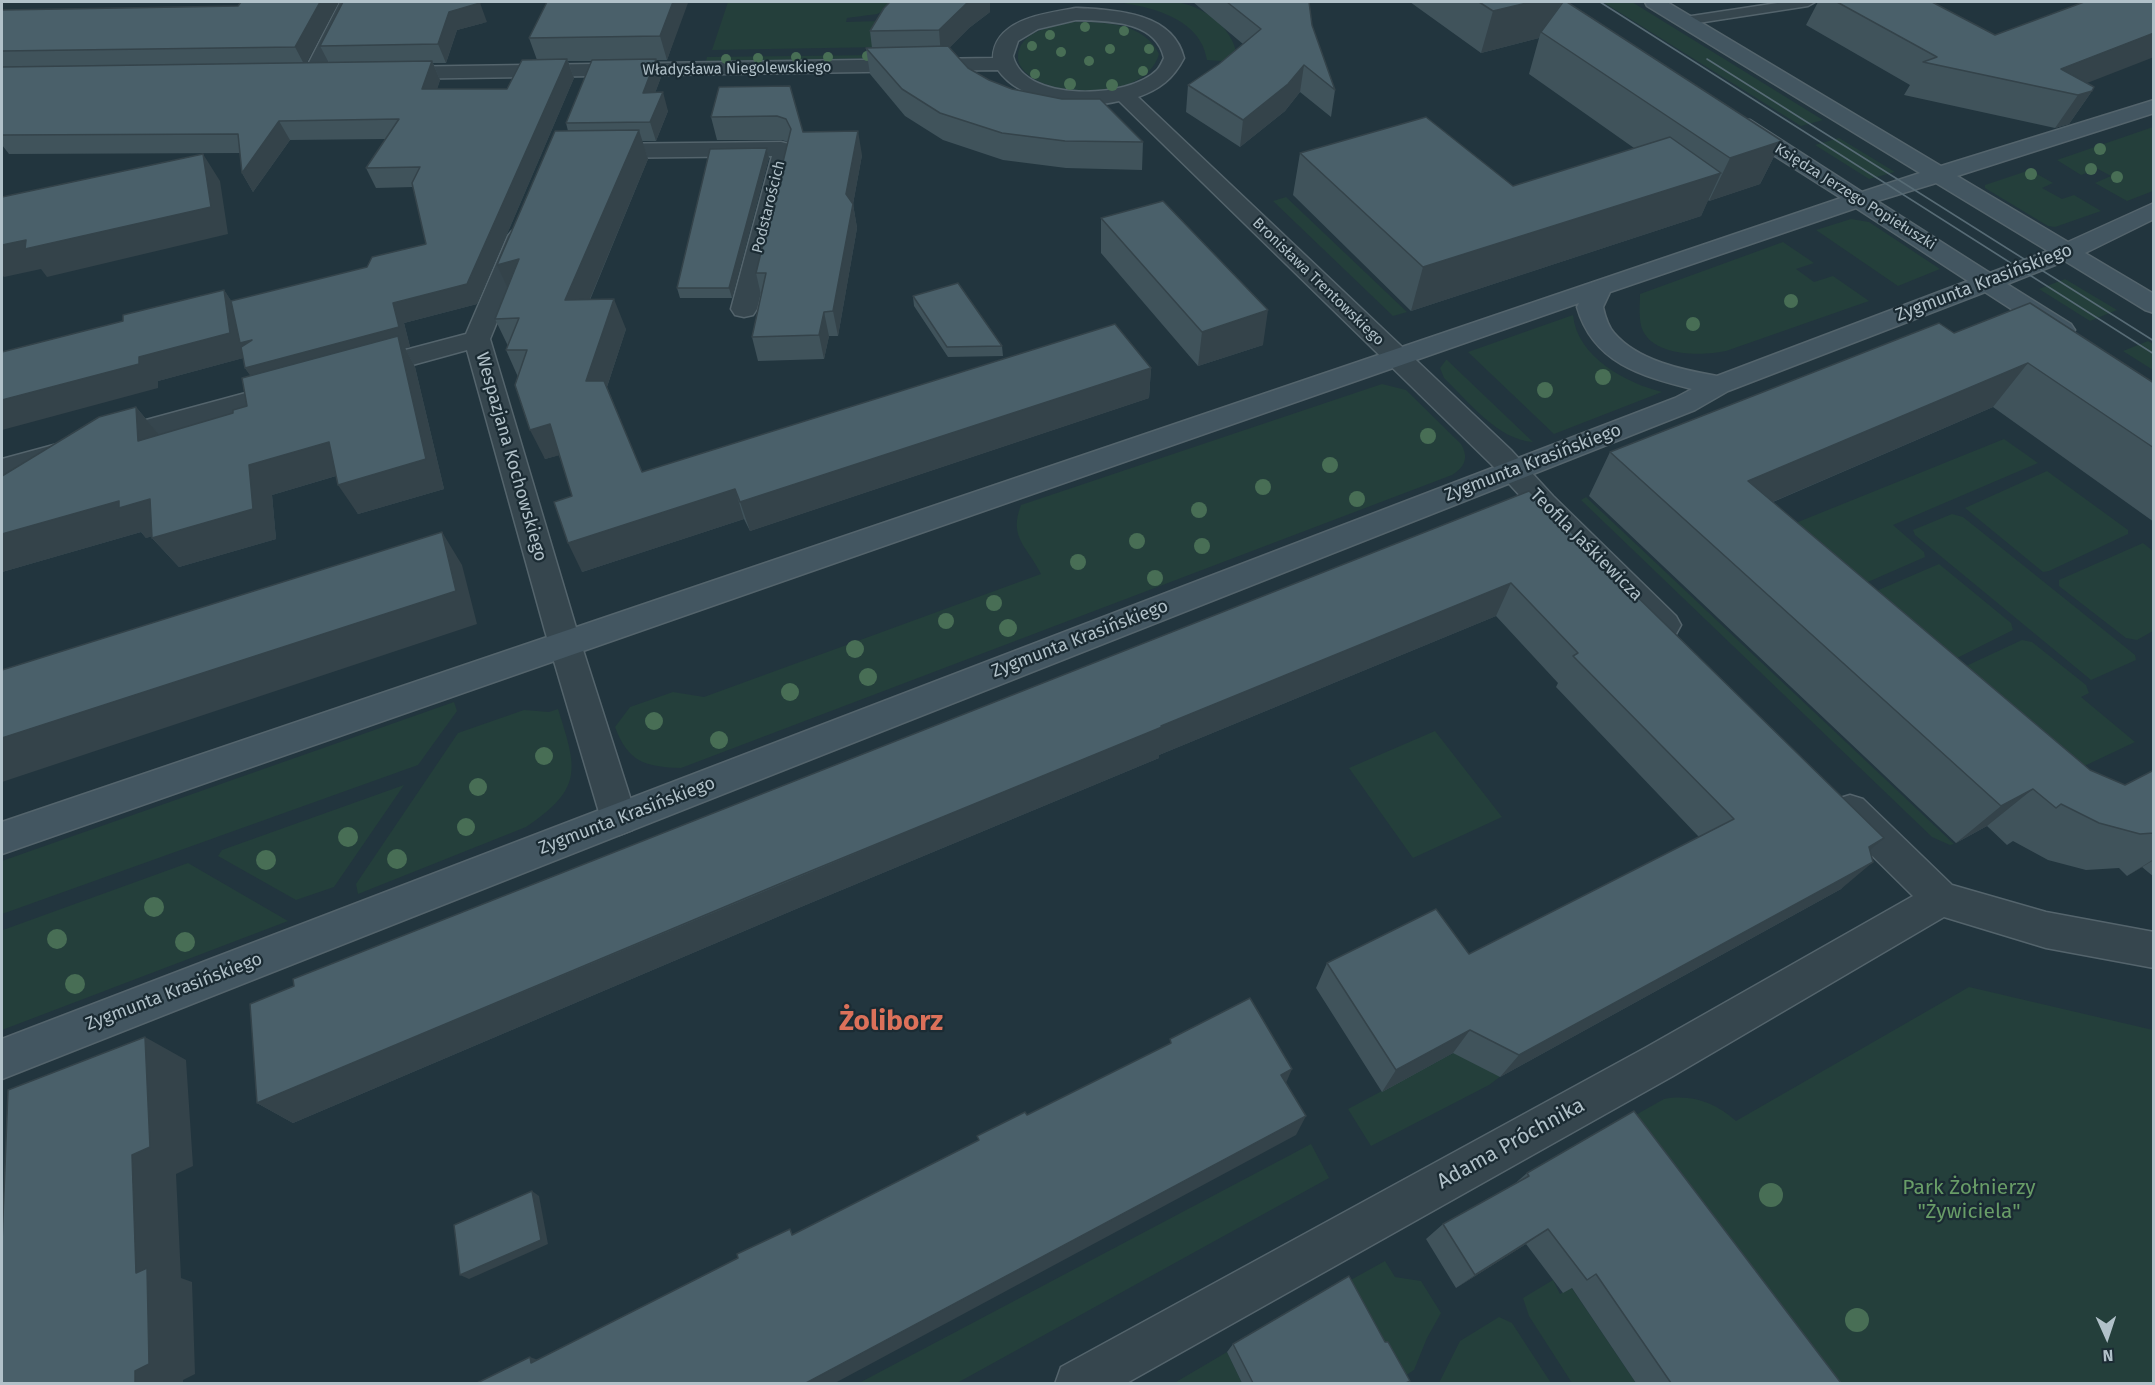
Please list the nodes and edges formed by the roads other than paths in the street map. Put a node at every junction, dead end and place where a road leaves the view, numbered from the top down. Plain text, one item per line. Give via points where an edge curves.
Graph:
1 (349, 2) edge
2 (1033, 2) edge
3 (1654, 2) edge
4 (1808, 2) edge
5 (1049, 18) junction
6 (1685, 21) junction
7 (1004, 64) junction
8 (589, 71) junction
9 (289, 74) edge
10 (313, 74) junction
11 (335, 74) edge
12 (369, 74) edge
13 (580, 92) edge
14 (1123, 94) junction
15 (2154, 106) edge
16 (1729, 117) edge
17 (577, 151) edge
18 (1937, 174) junction
19 (1859, 199) junction
20 (2154, 210) edge
21 (528, 218) edge
22 (2067, 252) junction
23 (1989, 282) junction
24 (1599, 289) junction
25 (2154, 305) edge
26 (744, 309) dead end
27 (477, 339) junction
28 (2081, 343) edge
29 (1398, 358) junction
30 (1719, 385) junction
31 (2, 469) edge
32 (1513, 471) junction
33 (565, 644) junction
34 (1684, 644) edge
35 (1826, 785) edge
36 (619, 819) junction
37 (2, 838) edge
38 (1941, 899) junction
39 (2154, 950) edge
40 (2, 1059) edge
41 (1078, 1383) edge

1 - 10 street
2 - 5 street
3 - 6 street
4 - 6 lane
5 - 7 street via 1031,24 1011,38 1002,53
5 - 14 street via 1106,15 1144,25 1170,43 1174,58 1167,73 1149,86
6 - 18 street
7 - 8 street, Władysława Niegolewskiego
7 - 14 street via 1016,78 1036,89 1063,96
8 - 12 street, Władysława Niegolewskiego
8 - 13 street
9 - 10 street
10 - 11 street
14 - 29 street, Bronisława Trentowskiego
15 - 18 street
16 - 19 street, Księdza Jerzego Popiełuszki
17 - 26 street, Podstarościch via 781,149 783,154
18 - 19 street
18 - 22 street
19 - 23 street, Księdza Jerzego Popiełuszki
19 - 24 street
20 - 22 street, Zygmunta Krasińskiego
21 - 27 street, Wespazjana Kochowskiego
22 - 23 street, Zygmunta Krasińskiego
22 - 25 street
23 - 28 street, Księdza Jerzego Popiełuszki
23 - 30 street, Zygmunta Krasińskiego
24 - 29 street
24 - 30 street via 1590,307 1594,321 1604,338 1624,355 1681,377
27 - 31 street
27 - 33 street, Wespazjana Kochowskiego
29 - 32 street, Bronisława Trentowskiego
29 - 33 street
30 - 32 street, Zygmunta Krasińskiego via 1685,404
32 - 34 street, Teofila Jaśkiewicza
32 - 36 street, Zygmunta Krasińskiego
33 - 36 street, Wespazjana Kochowskiego
33 - 37 street
35 - 38 street
36 - 40 street, Zygmunta Krasińskiego
38 - 39 street via 2046,930
38 - 41 street, Adama Próchnika via 1659,1062

